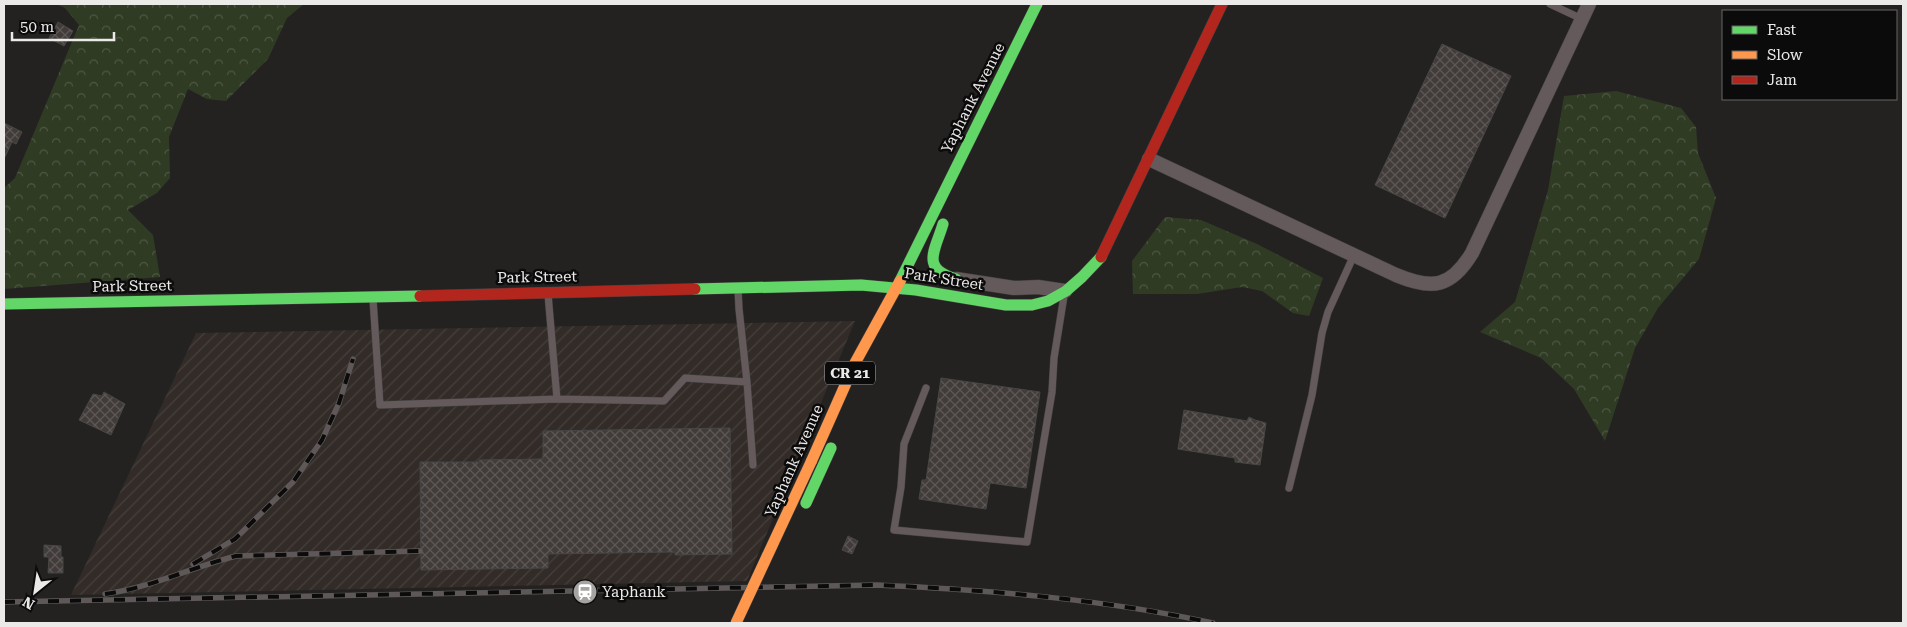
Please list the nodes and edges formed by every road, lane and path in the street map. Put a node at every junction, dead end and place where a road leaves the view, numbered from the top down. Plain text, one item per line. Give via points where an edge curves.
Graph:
1 (1037, 4) edge
2 (1222, 4) edge
3 (1550, 4) edge
4 (1589, 4) edge
5 (1582, 19) junction
6 (1149, 159) junction
7 (958, 162) junction
8 (1354, 256) junction
9 (956, 279) joint
10 (738, 288) junction
11 (898, 288) junction
12 (1065, 291) junction
13 (548, 293) junction
14 (373, 297) junction
15 (4, 304) edge
16 (875, 351) dead end
17 (747, 382) junction
18 (926, 388) dead end
19 (557, 399) junction
20 (835, 440) dead end
21 (753, 465) dead end
22 (1289, 488) dead end
23 (802, 511) dead end
24 (736, 623) edge

1 - 7 street, Yaphank Avenue / CR 21
2 - 6 street, Park Street
3 - 5 lane
4 - 5 street
5 - 8 street via 1472,253 1460,270 1445,282 1428,285 1408,280
6 - 8 street
6 - 12 street, Park Street via 1102,255 1088,273
7 - 9 street via 940,234 932,252 937,270
7 - 11 street, Yaphank Avenue / CR 21
8 - 22 lane via 1328,312 1312,396
9 - 12 street, Park Street via 1014,288
10 - 11 street, Park Street via 861,285
10 - 13 street, Park Street
10 - 17 lane
11 - 12 street, Park Street via 1025,306 1041,304
11 - 16 street, Yaphank Avenue / CR 21
11 - 24 street, Yaphank Avenue / CR 21, bridge via 855,363
12 - 18 lane via 1027,542 894,530 904,444
13 - 14 street, Park Street
13 - 19 lane
14 - 15 street, Park Street
14 - 19 lane via 380,405
17 - 19 lane via 686,378 664,401
17 - 21 lane
20 - 23 street, Yaphank Avenue

